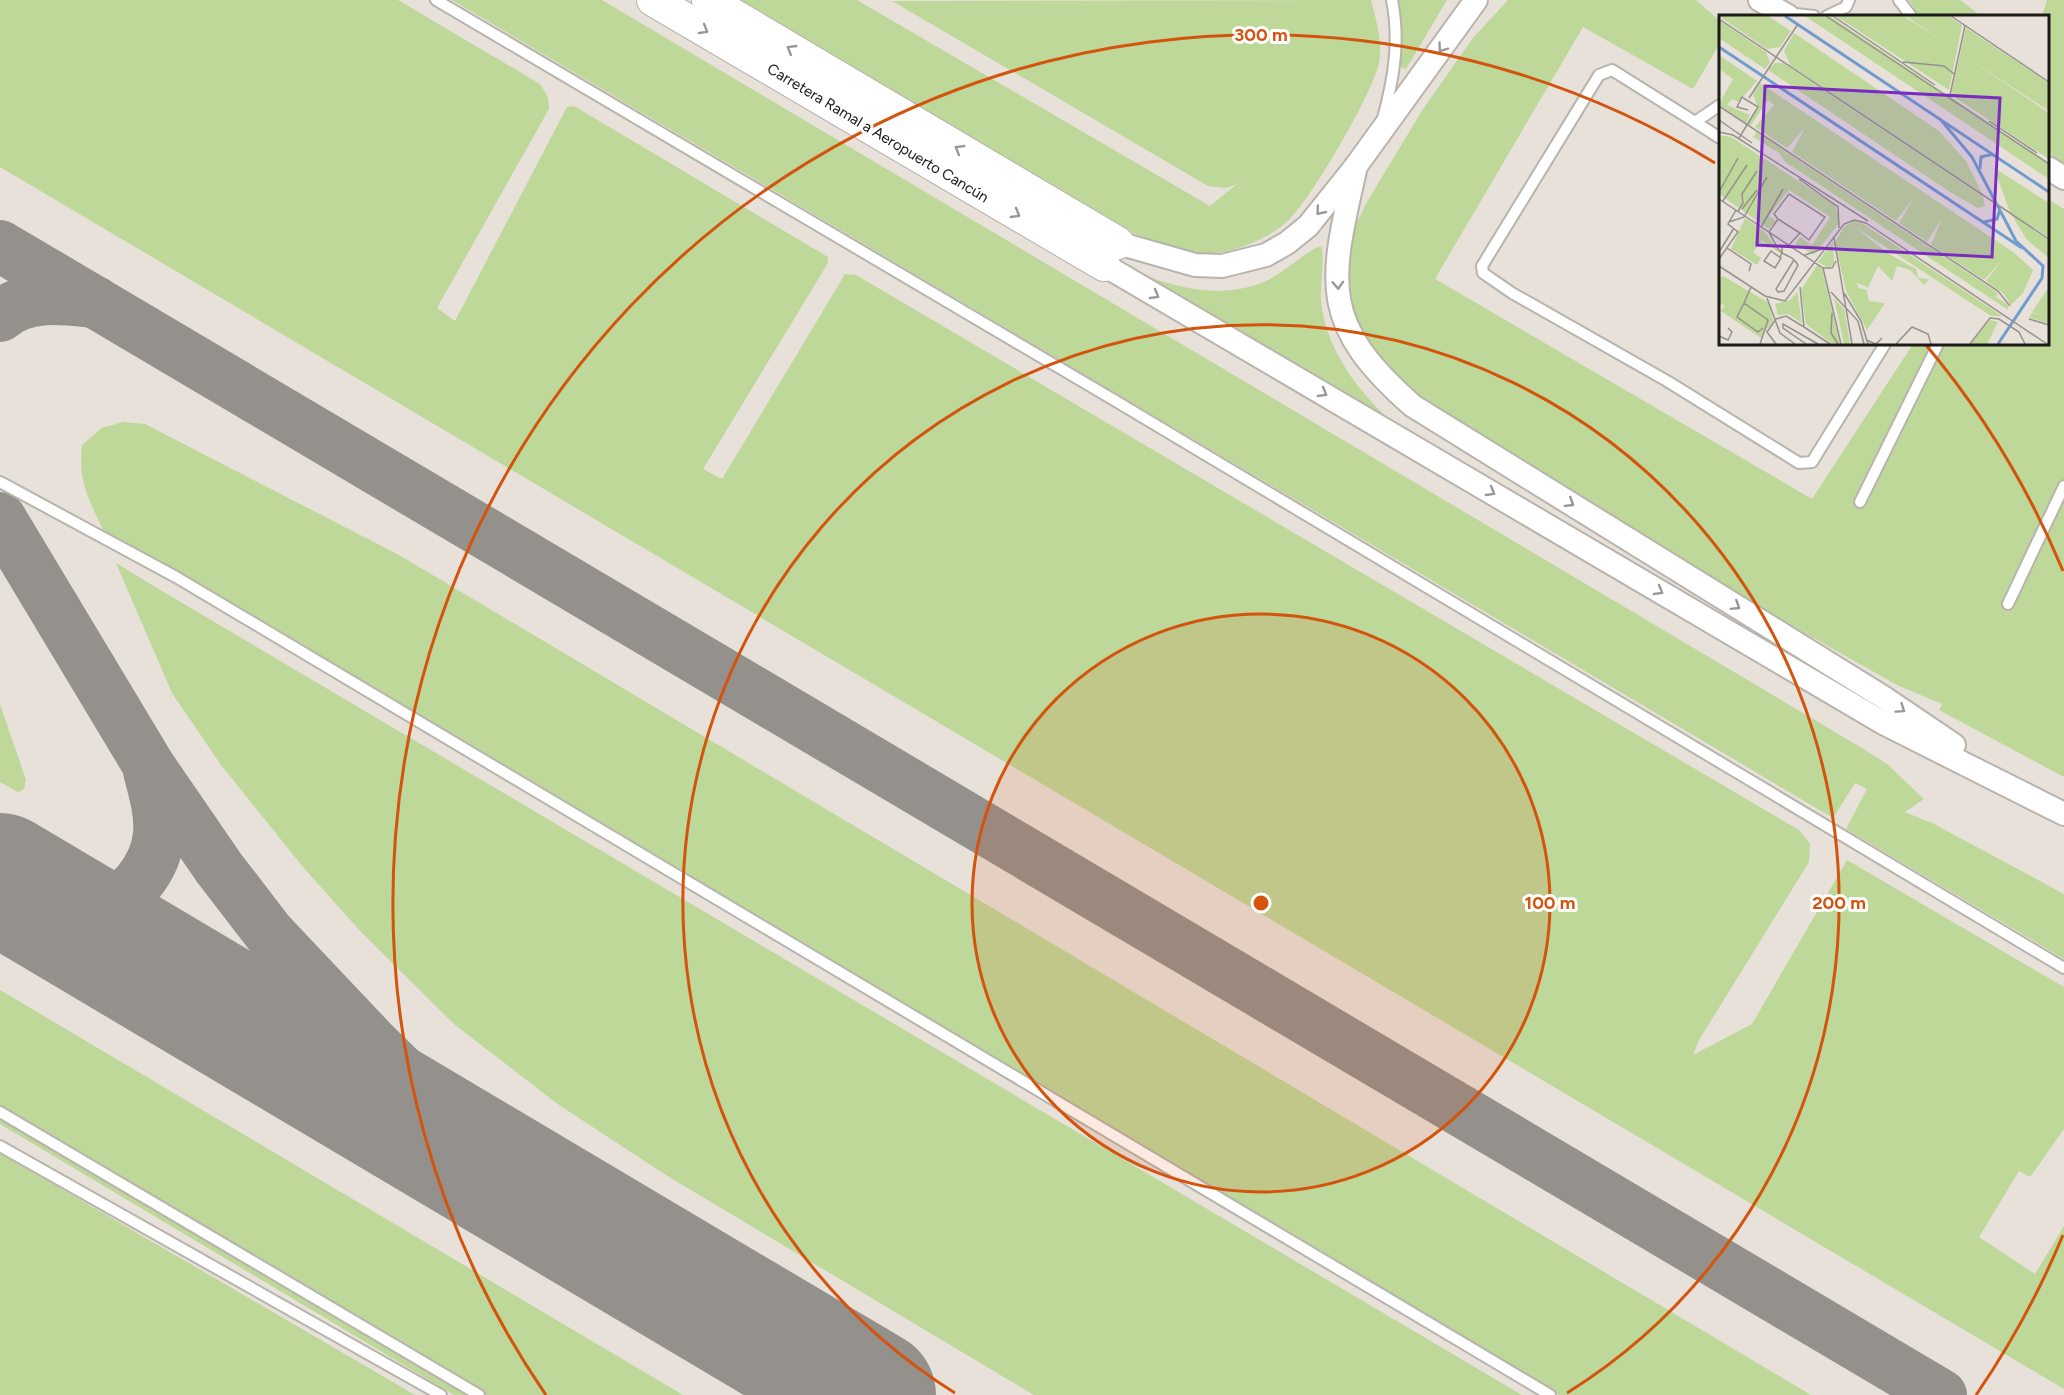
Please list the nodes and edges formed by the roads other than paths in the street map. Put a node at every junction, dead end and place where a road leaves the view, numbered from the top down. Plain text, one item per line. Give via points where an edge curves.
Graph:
1 (436, 0) edge
2 (653, 0) edge
3 (708, 0) edge
4 (1392, 0) edge
5 (1761, 0) edge
6 (1849, 0) edge
7 (1899, 0) edge
8 (1476, 4) edge
9 (1782, 15) edge
10 (1829, 15) edge
11 (1910, 15) edge
12 (1719, 106) edge
13 (1695, 122) junction
14 (1378, 134) junction
15 (1719, 137) edge
16 (1356, 166) junction
17 (2049, 169) edge
18 (2064, 178) edge
19 (1111, 254) junction
20 (1884, 345) edge
21 (1938, 345) edge
22 (0, 482) edge
23 (2064, 486) edge
24 (1860, 502) dead end
25 (2064, 502) edge
26 (2049, 516) junction
27 (2008, 604) dead end
28 (2027, 795) junction
29 (2064, 814) edge
30 (2064, 822) edge
31 (2064, 968) edge
32 (0, 1112) edge
33 (0, 1146) edge
34 (441, 1395) edge
35 (479, 1395) edge
36 (1550, 1395) edge

1 - 31 lane
2 -> 19 main road, Carretera Ramal a Aeropuerto Cancún
19 -> 3 main road, Carretera Ramal a Aeropuerto Cancún
4 - 14 lane via 1397,25 1396,55
5 - 9 street
6 - 10 lane via 1846,7
7 - 11 lane
8 -> 14 street
12 - 13 lane
13 - 15 lane
13 - 20 lane via 1612,70 1606,70 1599,75 1482,266 1483,273 1799,464 1812,462
14 - 16 street
16 -> 19 street via 1308,226 1266,255 1222,266
16 -> 28 street via 1338,259 1340,311 1361,354 1390,385 1413,406 1883,697
17 - 18 street
19 -> 28 street via 1885,723
21 - 24 lane
22 - 36 lane via 176,577
23 - 26 lane
25 - 26 lane
26 - 27 lane
28 - 29 street
28 - 30 street
32 - 35 lane
33 - 34 lane

